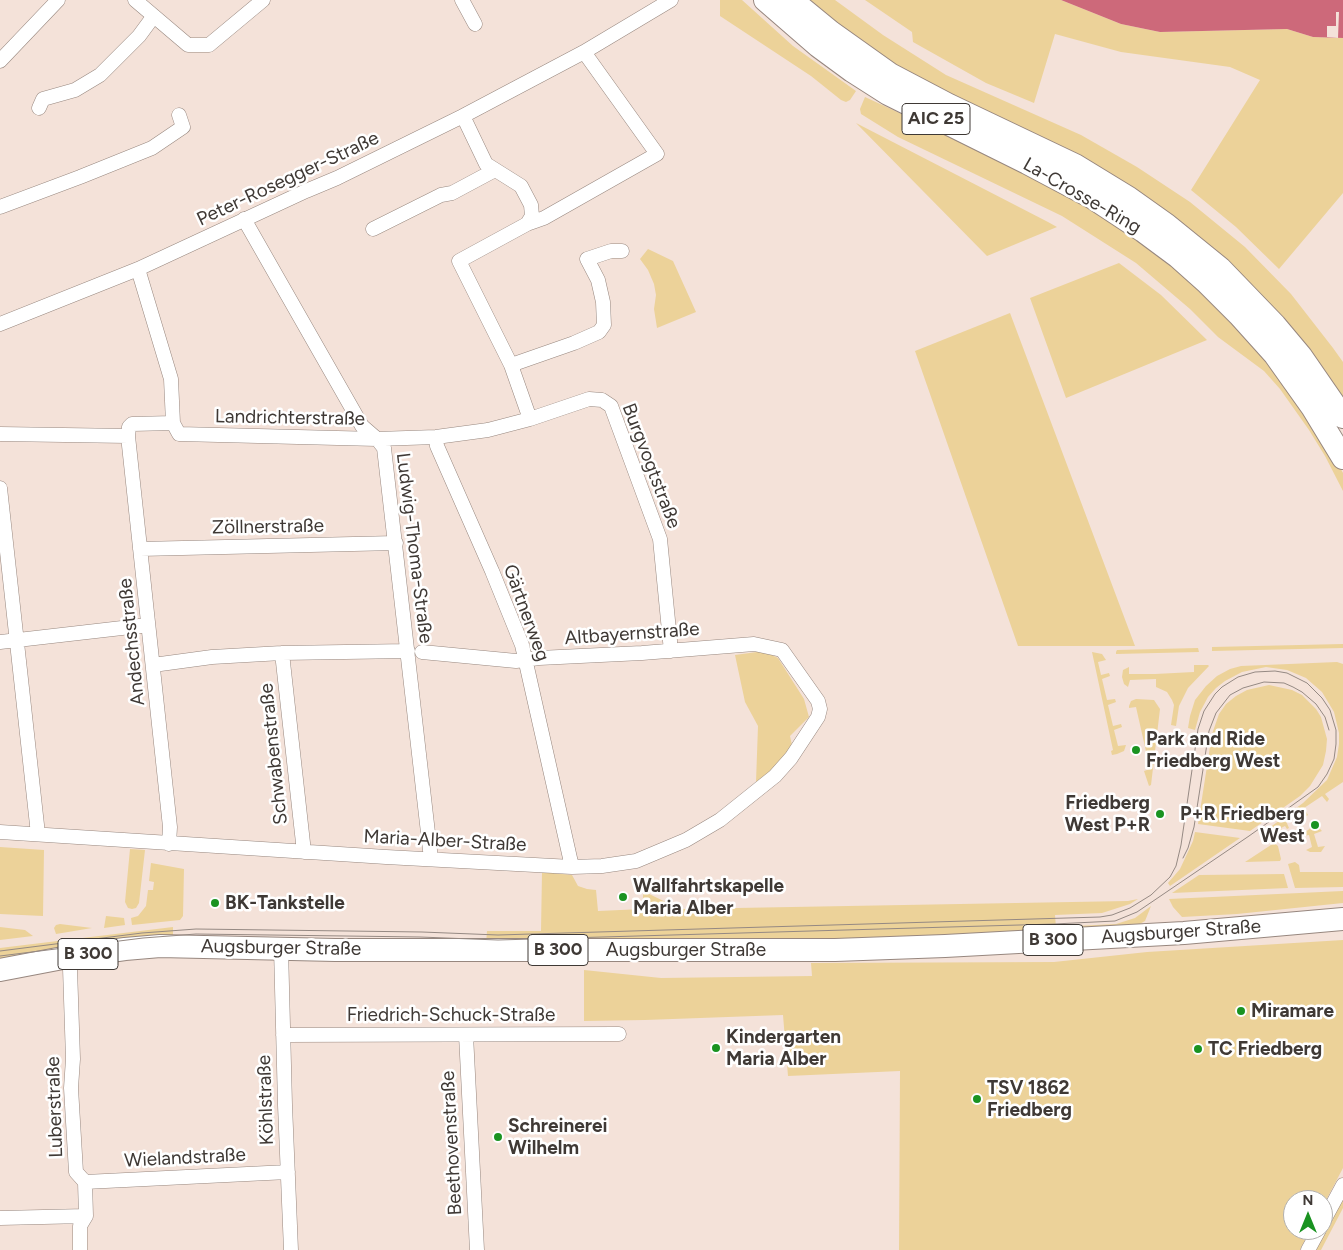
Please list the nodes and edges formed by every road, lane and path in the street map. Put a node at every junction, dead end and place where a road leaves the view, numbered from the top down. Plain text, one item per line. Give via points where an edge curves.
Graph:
1 (58, 0) edge
2 (135, 0) edge
3 (263, 0) edge
4 (462, 0) edge
5 (671, 0) edge
6 (765, 0) edge
7 (792, 0) edge
8 (153, 17) junction
9 (475, 24) dead end
10 (584, 52) junction
11 (0, 62) edge
12 (39, 108) dead end
13 (179, 115) dead end
14 (463, 116) junction
15 (495, 170) junction
16 (0, 207) edge
17 (244, 219) junction
18 (527, 224) junction
19 (373, 229) dead end
20 (622, 252) dead end
21 (138, 269) junction
22 (0, 324) edge
23 (511, 365) junction
24 (589, 399) joint
25 (1343, 417) edge
26 (530, 419) junction
27 (173, 423) junction
28 (0, 434) edge
29 (128, 436) junction
30 (436, 437) junction
31 (377, 439) junction
32 (1343, 458) edge
33 (0, 488) edge
34 (396, 543) junction
35 (140, 549) junction
36 (148, 625) junction
37 (17, 640) junction
38 (0, 642) edge
39 (415, 651) junction
40 (671, 651) junction
41 (282, 653) junction
42 (526, 661) junction
43 (153, 665) junction
44 (818, 702) joint
45 (0, 832) edge
46 (38, 834) junction
47 (169, 844) junction
48 (304, 852) junction
49 (431, 860) junction
50 (572, 867) junction
51 (1343, 919) edge
52 (281, 948) junction
53 (68, 957) junction
54 (0, 970) edge
55 (618, 1034) dead end
56 (283, 1035) junction
57 (466, 1035) junction
58 (288, 1172) junction
59 (85, 1182) junction
60 (1343, 1185) edge
61 (1333, 1204) edge
62 (86, 1216) junction
63 (0, 1218) edge
64 (80, 1250) edge
65 (292, 1250) edge
66 (477, 1250) edge

1 - 11 street
2 - 8 street
3 - 8 street via 209,45 188,45
4 - 9 street
5 - 10 street, Peter-Rosegger-Straße
6 - 32 main road, La-Crosse-Ring / AIC 25 via 818,46 888,94 1085,193 1178,257 1275,355
7 - 25 main road, La-Crosse-Ring / AIC 25 via 890,74 1075,165 1167,225 1257,305 1301,356
8 - 12 street via 100,75 75,90 42,99
10 - 14 street, Peter-Rosegger-Straße
10 - 18 street via 657,154 544,218
13 - 16 street via 183,127 152,148
14 - 15 street via 486,164
14 - 17 street, Peter-Rosegger-Straße
15 - 18 street via 521,186 531,205 532,216
15 - 19 street
17 - 21 street, Peter-Rosegger-Straße
17 - 31 street, Ludwig-Thoma-Straße via 362,426
18 - 23 street via 459,261
20 - 23 street via 611,251 587,259 598,280 604,326 574,343
21 - 22 street, Peter-Rosegger-Straße
21 - 27 street via 171,379
23 - 26 street
24 - 26 street, Landrichterstraße
24 - 40 street, Burgvogtstraße via 602,400 610,406 660,539
26 - 30 street, Landrichterstraße via 488,430
27 - 29 street via 132,424
27 - 31 street, Landrichterstraße via 179,434
28 - 29 street
29 - 35 street, Andechsstraße
30 - 31 street, Landrichterstraße
30 - 42 street, Gärtnerweg
31 - 34 street, Ludwig-Thoma-Straße via 384,448
33 - 37 street
34 - 35 street, Zöllnerstraße
34 - 39 street, Ludwig-Thoma-Straße
35 - 36 street, Andechsstraße
36 - 37 street
36 - 43 street, Andechsstraße
37 - 38 street
37 - 46 street
39 - 41 street, Altbayernstraße
39 - 42 street, Altbayernstraße
39 - 49 street, Ludwig-Thoma-Straße
40 - 42 street, Altbayernstraße
40 - 44 street, Altbayernstraße via 754,644 782,650
41 - 43 street, Altbayernstraße via 212,657
41 - 48 street, Schwabenstraße
42 - 50 street, Gärtnerweg
43 - 47 street, Andechsstraße via 170,827
44 - 50 street, Maria-Alber-Straße via 818,717 791,758 775,776 720,820 686,840 636,861
45 - 46 street, Maria-Alber-Straße
46 - 47 street, Maria-Alber-Straße
47 - 48 street, Maria-Alber-Straße
48 - 49 street, Maria-Alber-Straße
49 - 50 street, Maria-Alber-Straße
51 - 52 main road, Augsburger Straße / B 300 via 1176,933 835,950
52 - 53 main road, Augsburger Straße / B 300 via 160,946
52 - 56 street, Köhlstraße
53 - 54 main road, Augsburger Straße / B 300
53 - 59 street, Luberstraße via 76,1172
55 - 57 street, Friedrich-Schuck-Straße
56 - 57 street, Friedrich-Schuck-Straße
56 - 58 street, Köhlstraße
57 - 66 street, Beethovenstraße
58 - 59 street, Wielandstraße
58 - 65 street, Köhlstraße
59 - 62 street, Luberstraße
60 - 61 street
62 - 63 street
62 - 64 street, Luberstraße via 80,1226

